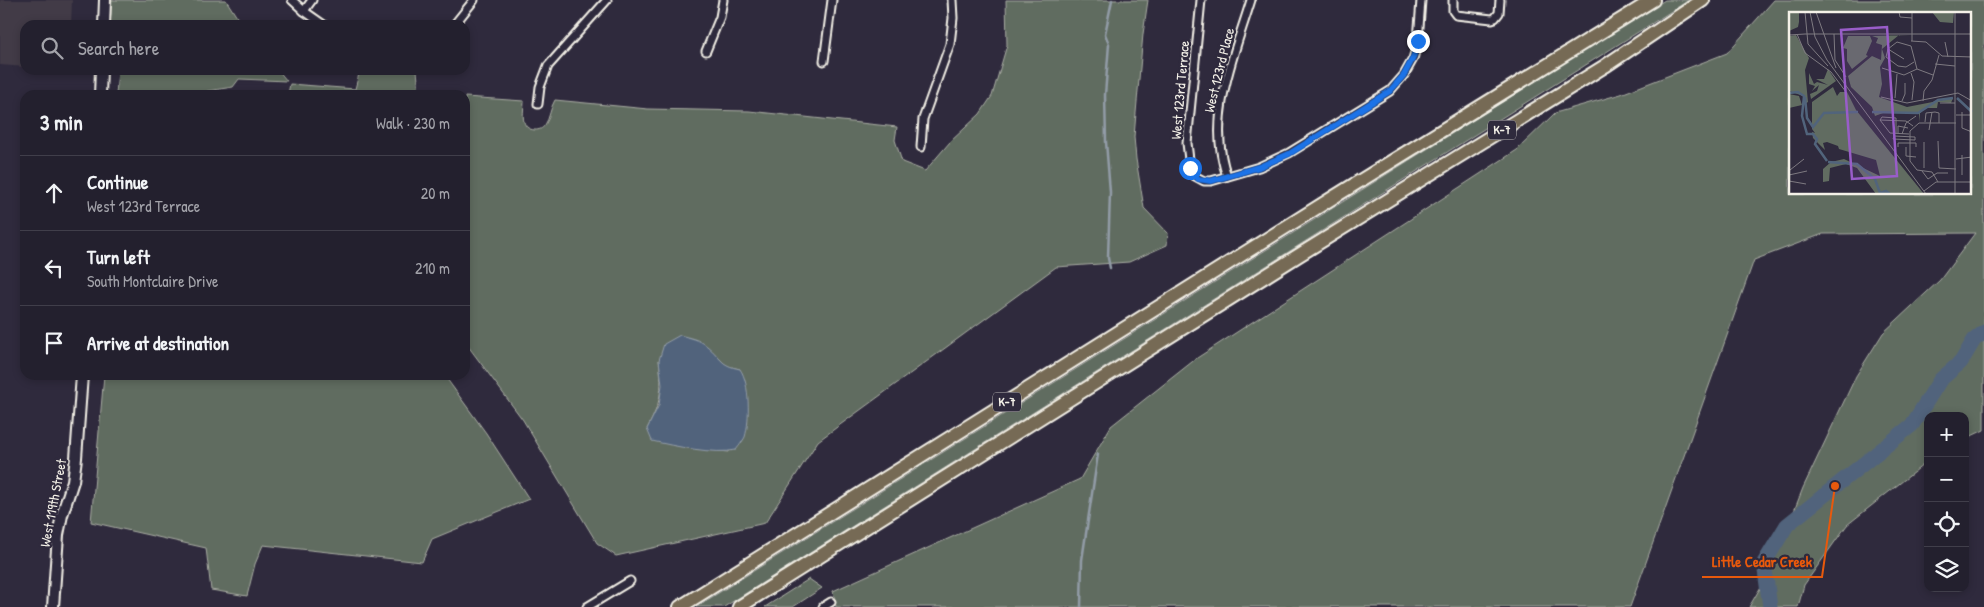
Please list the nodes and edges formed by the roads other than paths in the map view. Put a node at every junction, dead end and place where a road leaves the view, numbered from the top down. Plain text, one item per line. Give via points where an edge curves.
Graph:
1 (105, 0) edge
2 (292, 0) edge
3 (312, 0) edge
4 (474, 0) edge
5 (607, 0) edge
6 (723, 0) edge
7 (832, 0) edge
8 (952, 0) edge
9 (1201, 0) edge
10 (1251, 0) edge
11 (1421, 0) edge
12 (1453, 0) edge
13 (1500, 0) edge
14 (1653, 0) edge
15 (1703, 0) edge
16 (304, 11) junction
17 (104, 20) edge
18 (317, 20) edge
19 (458, 20) edge
20 (706, 51) dead end
21 (824, 61) dead end
22 (101, 75) edge
23 (100, 90) edge
24 (538, 104) dead end
25 (921, 146) dead end
26 (1227, 176) junction
27 (82, 380) edge
28 (630, 581) dead end
29 (831, 602) dead end
30 (53, 607) edge
31 (587, 607) edge
32 (680, 607) edge
33 (739, 607) edge
34 (823, 607) edge

1 - 17 main road
2 - 16 street
3 - 16 street
4 - 19 street
5 - 24 street via 548,66
6 - 20 street via 720,17
7 - 21 street
8 - 25 street via 950,44 924,119
9 - 26 street, West 123rd Terrace via 1188,131 1189,161 1198,179 1211,181
10 - 26 street, West 123rd Place via 1221,106 1219,139
11 - 26 street via 1418,41 1413,58 1390,91 1289,154
12 - 13 street via 1452,11 1459,17 1496,17
14 - 32 highway, K-7
15 - 33 highway, K-7 via 1605,66
16 - 18 street
22 - 23 main road
27 - 30 main road, West 119th Street via 76,458 58,535
28 - 31 street
29 - 34 street

